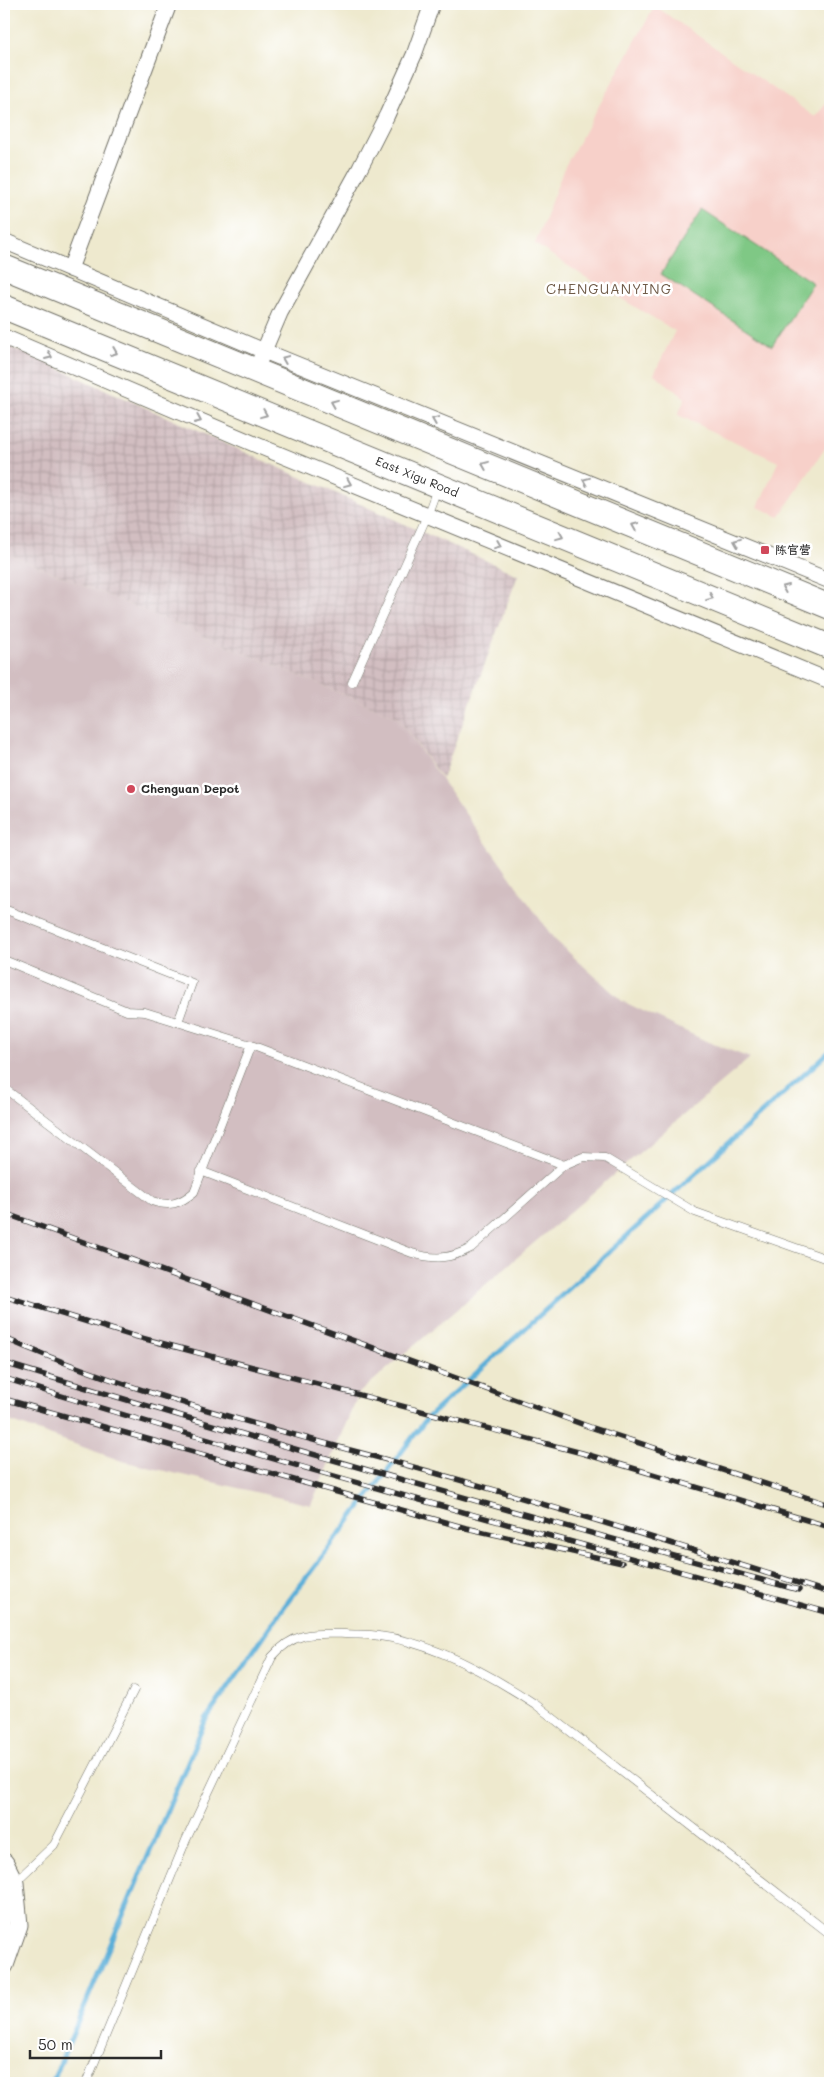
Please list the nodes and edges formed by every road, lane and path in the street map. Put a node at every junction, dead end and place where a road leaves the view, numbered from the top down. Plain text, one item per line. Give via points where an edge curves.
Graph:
1 (168, 4) edge
2 (432, 4) edge
3 (4, 240) edge
4 (4, 267) edge
5 (70, 269) junction
6 (4, 307) edge
7 (4, 337) edge
8 (260, 361) junction
9 (439, 486) junction
10 (427, 516) junction
11 (830, 581) edge
12 (830, 607) edge
13 (830, 647) edge
14 (830, 681) edge
15 (352, 682) dead end
16 (4, 909) edge
17 (4, 960) edge
18 (178, 1022) junction
19 (251, 1045) junction
20 (4, 1088) edge
21 (564, 1165) junction
22 (201, 1171) junction
23 (830, 1260) edge
24 (134, 1690) dead end
25 (4, 1864) edge
26 (14, 1883) junction
27 (830, 1934) edge
28 (4, 1965) edge
29 (86, 2083) edge

1 - 5 street
2 - 8 street via 414,55 386,115 280,312
3 - 5 street
4 - 8 main road
5 - 8 street
6 -> 9 main road, East Xigu Road
7 -> 10 street
11 -> 8 street
12 -> 8 main road
9 - 10 lane
9 -> 13 main road, East Xigu Road
10 -> 14 street
10 - 15 lane
16 - 18 lane via 192,984
17 - 18 lane via 127,1011 145,1012
18 - 19 lane
19 - 21 lane
19 - 22 lane
20 - 22 lane via 152,1201 163,1205 185,1200 194,1192
21 - 22 lane via 470,1248 442,1258 426,1258 412,1253
21 - 23 lane via 583,1157 605,1158 695,1212
24 - 26 lane via 54,1845
25 - 26 street
26 - 28 street via 18,1925
27 - 29 lane via 536,1704 509,1687 457,1660 406,1642 380,1636 305,1634 286,1642 272,1657 186,1840

